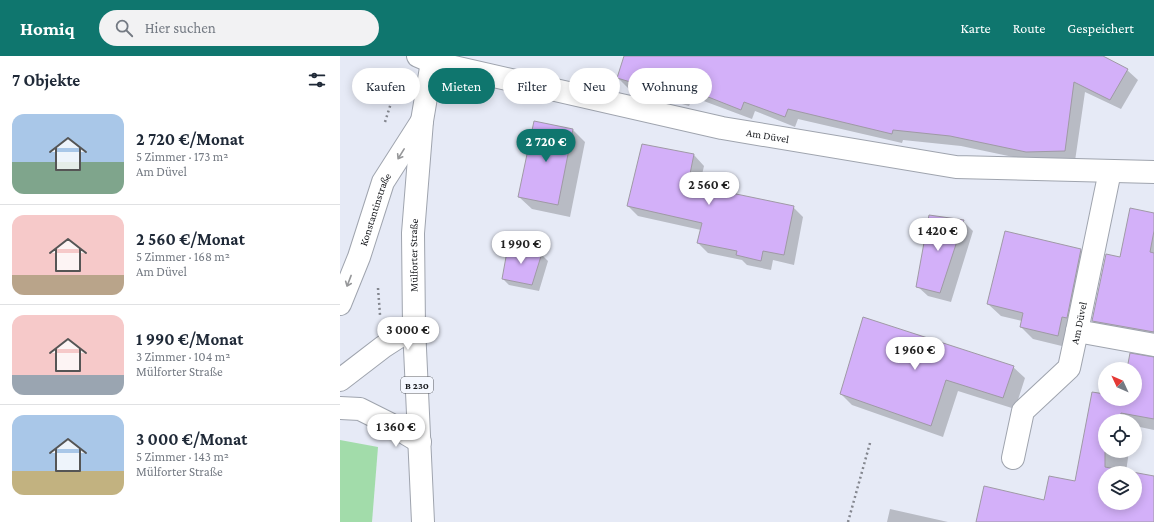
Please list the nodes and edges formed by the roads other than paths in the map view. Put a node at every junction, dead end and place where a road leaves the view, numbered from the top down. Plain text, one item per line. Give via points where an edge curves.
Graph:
1 (427, 58) edge
2 (422, 121) junction
3 (1110, 170) junction
4 (1154, 172) edge
5 (340, 304) edge
6 (414, 327) junction
7 (1077, 331) junction
8 (1154, 345) edge
9 (340, 380) edge
10 (340, 408) edge
11 (420, 442) junction
12 (1013, 458) dead end
13 (423, 522) edge

1 - 2 street, Mülforter Straße / B 230
1 - 3 street, Am Düvel via 722,128 949,166
2 -> 5 street, Konstantinstraße via 383,182
2 - 6 street, Mülforter Straße / B 230 via 413,233
3 - 4 street, Am Düvel
3 - 7 street, Am Düvel
6 - 9 street
6 - 11 street, Mülforter Straße / B 230
7 - 8 street
7 - 12 street, Am Düvel via 1069,368 1023,410
10 - 11 street via 360,409
11 - 13 street, Mülforter Straße / B 230

